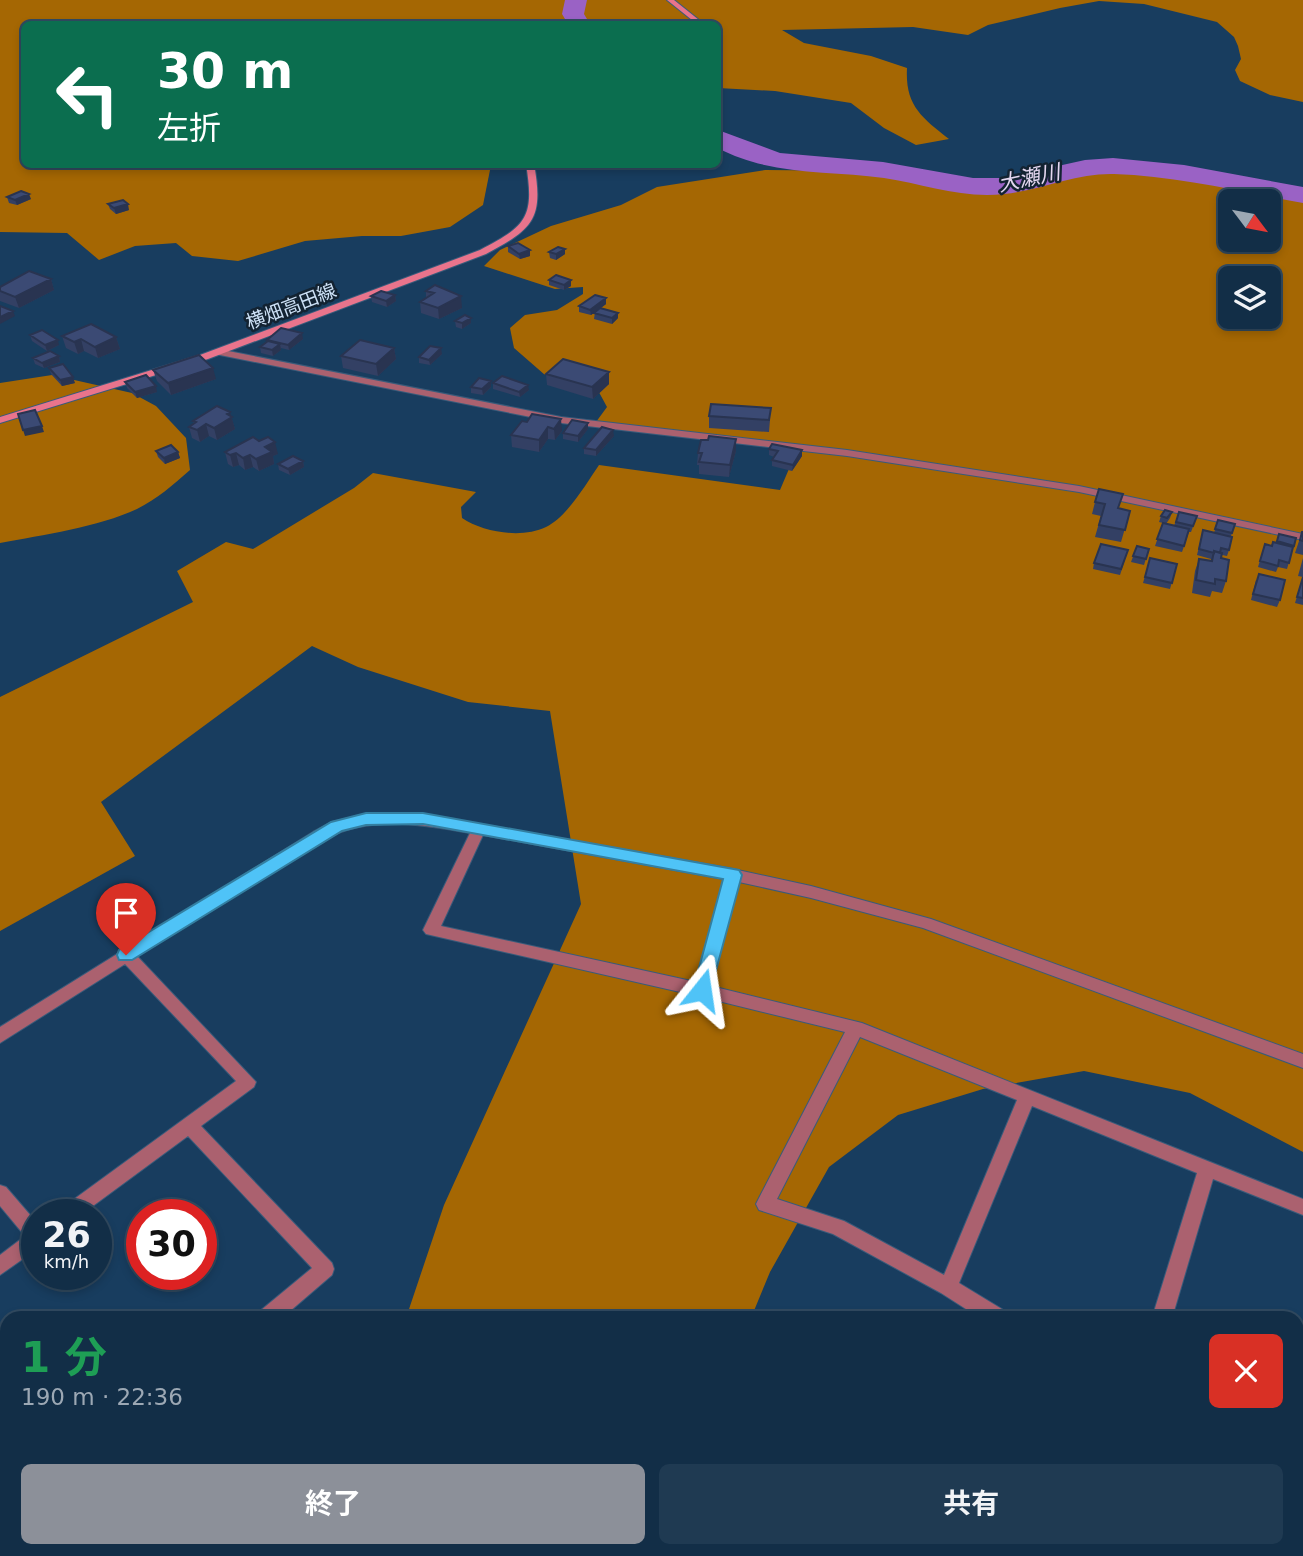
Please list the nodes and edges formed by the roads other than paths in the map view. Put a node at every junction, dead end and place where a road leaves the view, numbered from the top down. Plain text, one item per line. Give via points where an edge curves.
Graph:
1 (670, 0) edge
2 (697, 21) edge
3 (531, 168) edge
4 (218, 352) junction
5 (0, 420) edge
6 (1303, 537) edge
7 (479, 829) junction
8 (733, 875) junction
9 (126, 955) junction
10 (702, 990) junction
11 (856, 1028) junction
12 (0, 1036) edge
13 (1303, 1061) edge
14 (1027, 1097) junction
15 (190, 1126) junction
16 (1207, 1169) junction
17 (0, 1193) edge
18 (89, 1199) edge
19 (1303, 1207) edge
20 (21, 1219) edge
21 (21, 1250) edge
22 (0, 1266) edge
23 (948, 1287) junction
24 (275, 1311) edge
25 (987, 1311) edge
26 (1165, 1311) edge

1 - 2 main road
3 - 4 main road, 横畑高田線 via 535,207 513,237
4 - 5 main road, 横畑高田線
4 - 6 street via 561,420 847,453 1079,489
7 - 8 street
7 - 9 street via 423,818 366,819 337,826
7 - 10 street via 431,930
8 - 10 street
8 - 13 street via 926,923
9 - 12 street
9 - 15 street via 248,1082
10 - 11 street
11 - 14 street
11 - 23 street via 765,1204 838,1227
14 - 16 street
14 - 23 street
15 - 18 street
15 - 24 street via 325,1269
16 - 19 street
16 - 26 street
17 - 20 street
21 - 22 street
23 - 25 street

